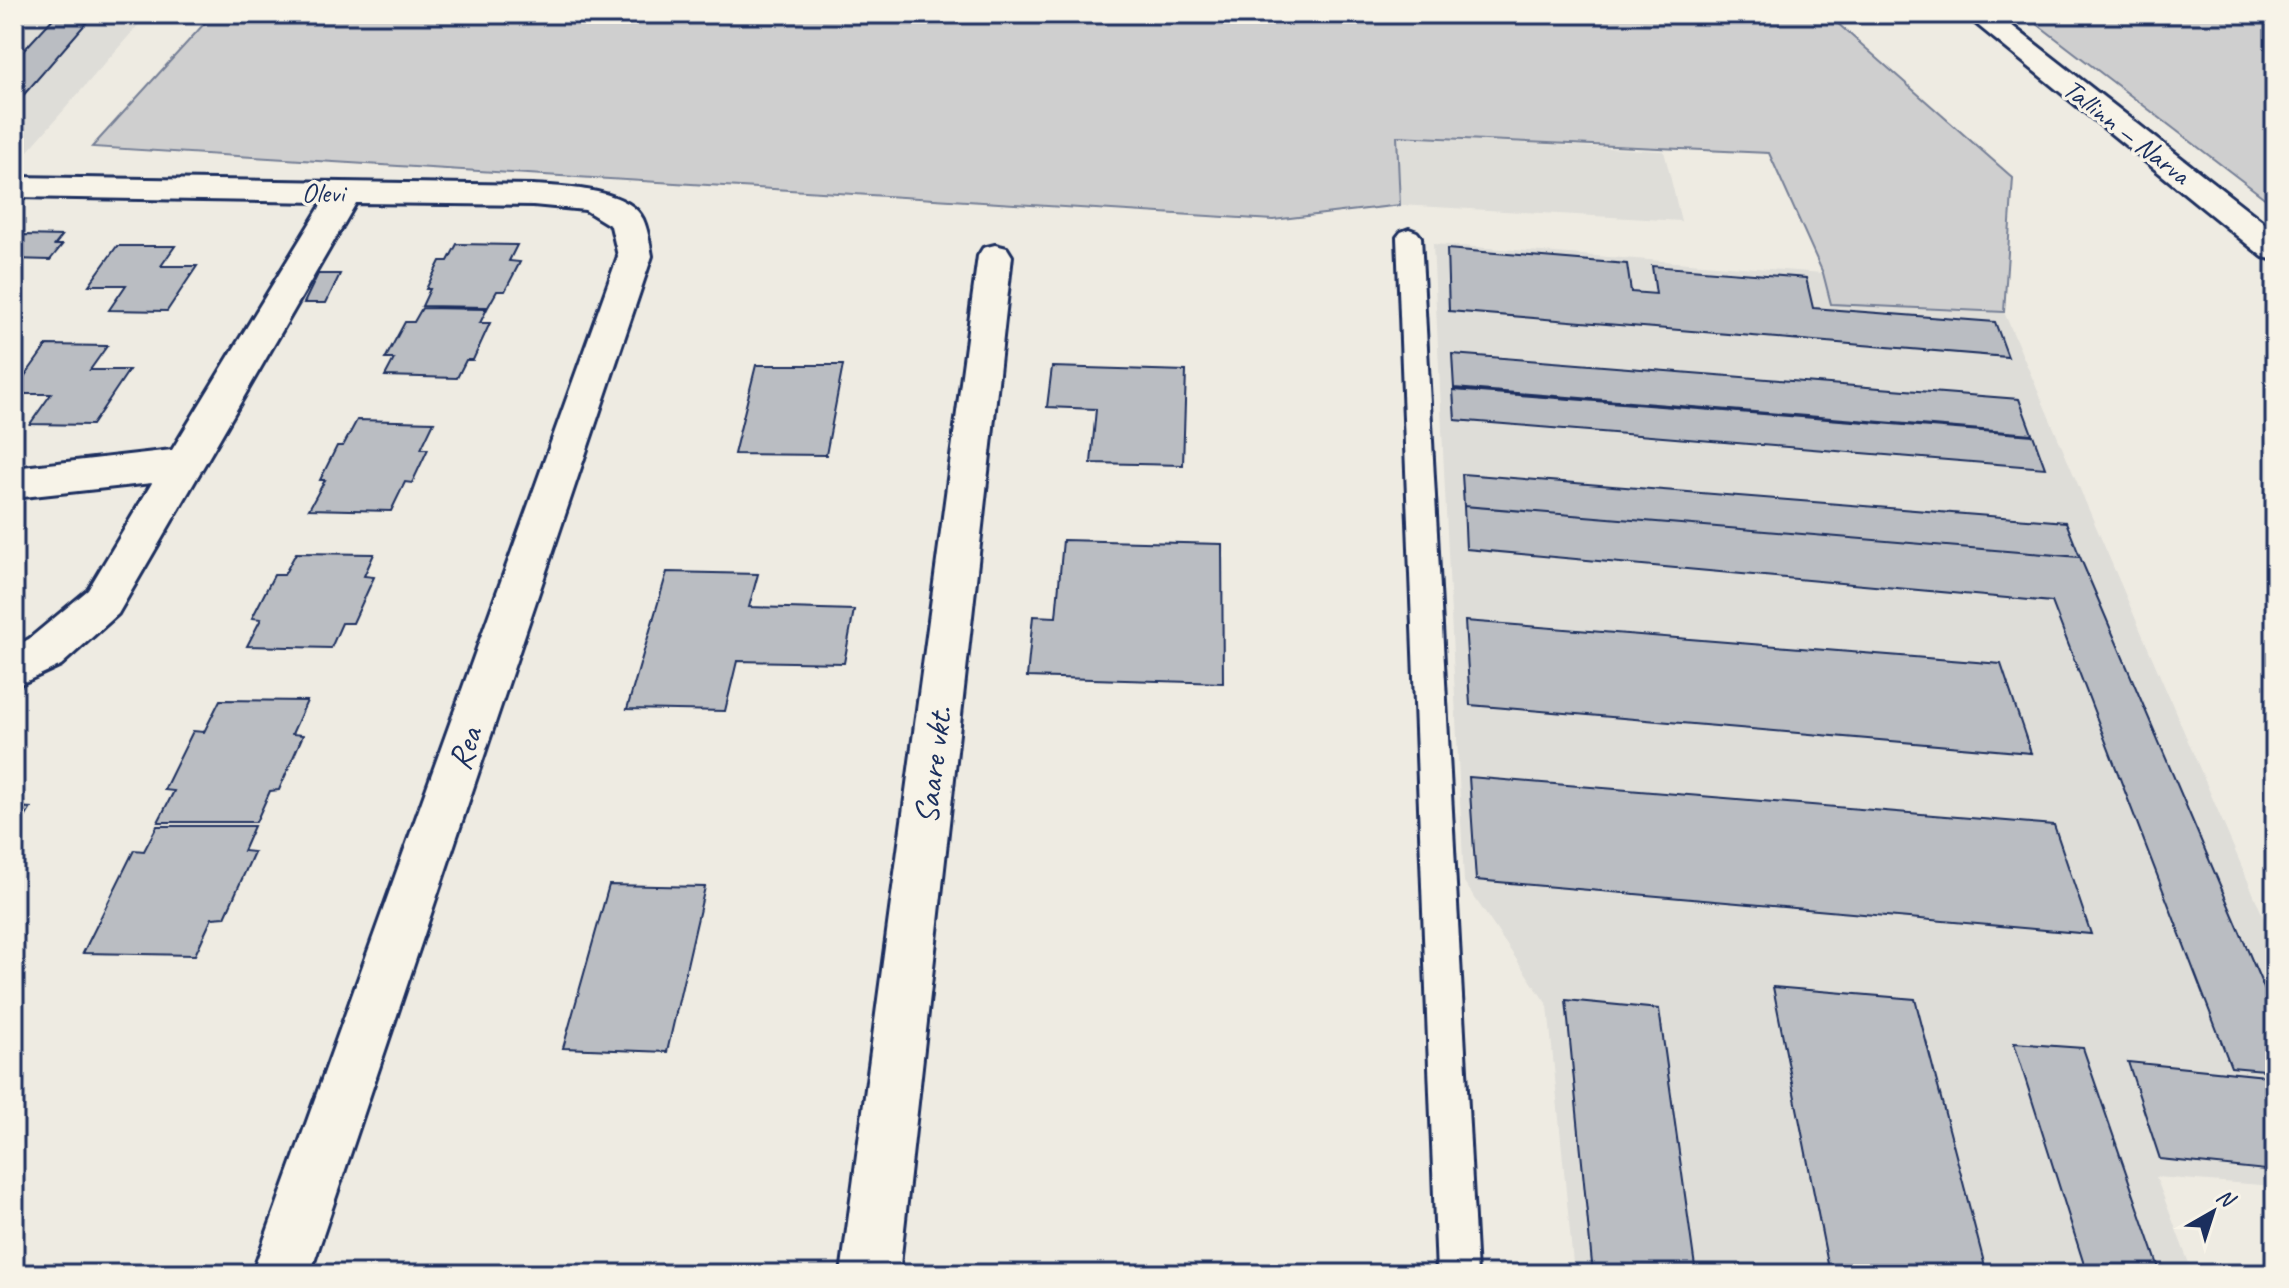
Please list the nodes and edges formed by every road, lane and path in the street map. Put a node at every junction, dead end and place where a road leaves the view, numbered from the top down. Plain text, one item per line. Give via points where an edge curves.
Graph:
1 (1979, 14) edge
2 (14, 187) edge
3 (346, 192) junction
4 (627, 221) joint
5 (1409, 237) dead end
6 (2275, 249) edge
7 (995, 256) dead end
8 (186, 463) junction
9 (14, 483) edge
10 (14, 668) edge
11 (281, 1274) edge
12 (870, 1274) edge
13 (1457, 1274) edge

1 - 6 main road, Tallinn — Narva
2 - 3 main road, Olevi
3 - 4 main road, Olevi via 593,200
3 - 8 main road
4 - 11 main road, Rea via 635,256
5 - 13 lane
7 - 12 main road, Saare vkt.
8 - 9 main road
8 - 10 main road via 103,602 45,652

